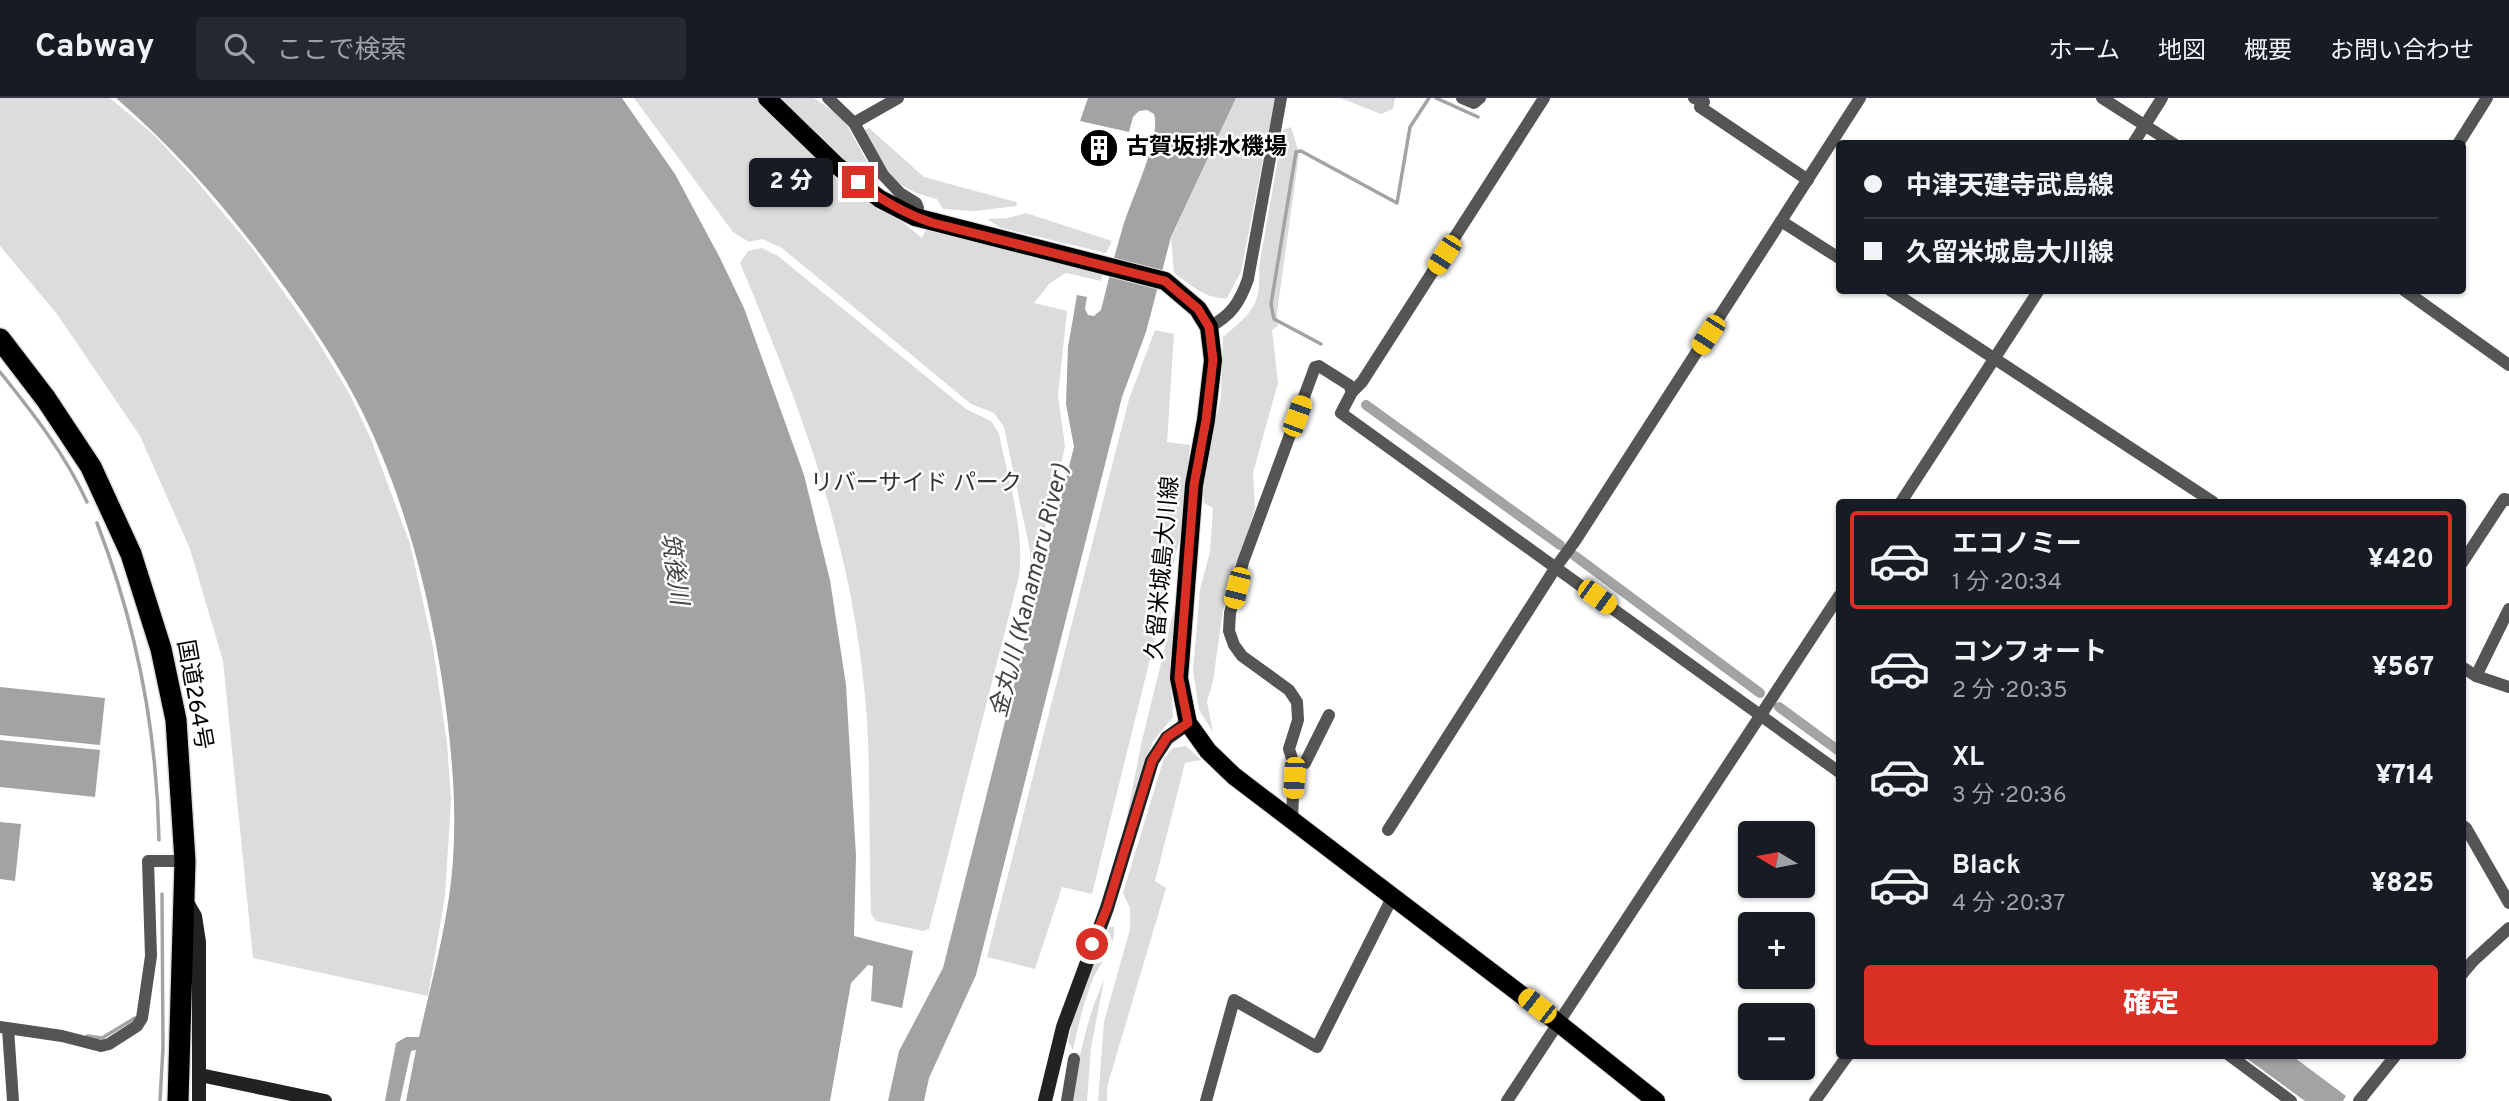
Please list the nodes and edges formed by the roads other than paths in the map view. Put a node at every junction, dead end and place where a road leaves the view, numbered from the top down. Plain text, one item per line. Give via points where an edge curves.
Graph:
1 (768, 98) edge
2 (828, 98) edge
3 (898, 98) edge
4 (1281, 98) edge
5 (1462, 98) edge
6 (1480, 98) edge
7 (1544, 98) edge
8 (1694, 98) edge
9 (1860, 98) edge
10 (2102, 98) edge
11 (2162, 98) edge
12 (2487, 98) edge
13 (853, 123) junction
14 (2144, 125) junction
15 (2135, 140) edge
16 (2168, 140) edge
17 (2461, 140) edge
18 (1808, 180) junction
19 (915, 217) junction
20 (1781, 221) junction
21 (1836, 256) edge
22 (1896, 294) edge
23 (2036, 294) edge
24 (2410, 294) edge
25 (1209, 327) junction
26 (0, 339) edge
27 (1996, 358) junction
28 (2509, 365) edge
29 (1352, 392) junction
30 (1903, 499) edge
31 (2208, 499) edge
32 (2509, 499) edge
33 (2466, 557) edge
34 (1556, 567) junction
35 (1836, 601) edge
36 (2509, 609) edge
37 (2466, 670) edge
38 (2476, 676) junction
39 (2509, 687) edge
40 (1329, 715) dead end
41 (1761, 715) junction
42 (1188, 723) junction
43 (1294, 765) junction
44 (1836, 770) edge
45 (1292, 822) junction
46 (2466, 828) edge
47 (1388, 830) dead end
48 (185, 861) junction
49 (1393, 896) junction
50 (184, 897) junction
51 (2509, 903) edge
52 (2509, 928) edge
53 (2466, 969) edge
54 (1558, 1022) junction
55 (4, 1028) edge
56 (1074, 1059) dead end
57 (1845, 1059) edge
58 (2234, 1059) edge
59 (2393, 1059) edge
60 (204, 1075) junction
61 (1641, 1095) edge
62 (13, 1101) edge
63 (178, 1101) edge
64 (199, 1101) edge
65 (325, 1101) edge
66 (1045, 1101) edge
67 (1067, 1101) edge
68 (1206, 1101) edge
69 (1507, 1101) edge
70 (1656, 1101) edge
71 (1815, 1101) edge
72 (2291, 1101) edge
73 (2359, 1101) edge

1 - 19 main road via 836,165 880,199
2 - 13 street
3 - 13 street
4 - 25 street via 1245,288 1233,310
5 - 6 street via 1474,103
7 - 29 street
8 - 18 street via 1704,102 1700,107
9 - 18 street
10 - 14 street
11 - 14 street
12 - 17 street
13 - 19 street via 883,175 916,204
14 - 15 street
14 - 16 street
18 - 20 street
19 - 25 main road via 1165,281 1198,309
20 - 21 street
20 - 34 street
22 - 27 street
23 - 27 street
24 - 28 street
25 - 42 main road, 久留米城島大川線 via 1213,360 1194,485 1179,678
26 - 48 highway, 国道264号 via 91,467 131,554 161,649 176,720
27 - 30 street
27 - 31 street
29 - 34 street via 1341,412
29 - 43 street via 1315,367 1243,562 1230,613 1229,631 1242,656 1289,690 1297,702 1298,720 1289,749
32 - 33 street via 2504,499
34 - 41 street
34 - 47 street
35 - 41 street
36 - 38 street
37 - 38 street
38 - 39 street
40 - 43 street via 1305,763
41 - 44 street
41 - 54 street
42 - 45 main road, 久留米城島大川線 via 1234,776
42 - 66 main road via 1167,737 1152,761 1107,908 1063,1027
43 - 45 street
45 - 49 main road, 久留米城島大川線
46 - 51 street
48 - 50 highway, 国道264号
48 - 55 street via 148,861 151,956 137,1026 101,1046
49 - 54 main road, 久留米城島大川線
49 - 68 street via 1317,1047 1234,1000
50 - 60 main road via 195,916 199,942
50 - 63 highway, 国道264号
52 - 53 street
54 - 61 main road, 久留米城島大川線
54 - 69 street
55 - 62 street
56 - 67 street
57 - 71 street
58 - 72 street
59 - 73 street
60 - 64 main road
60 - 65 main road
61 - 70 main road, 久留米城島大川線

